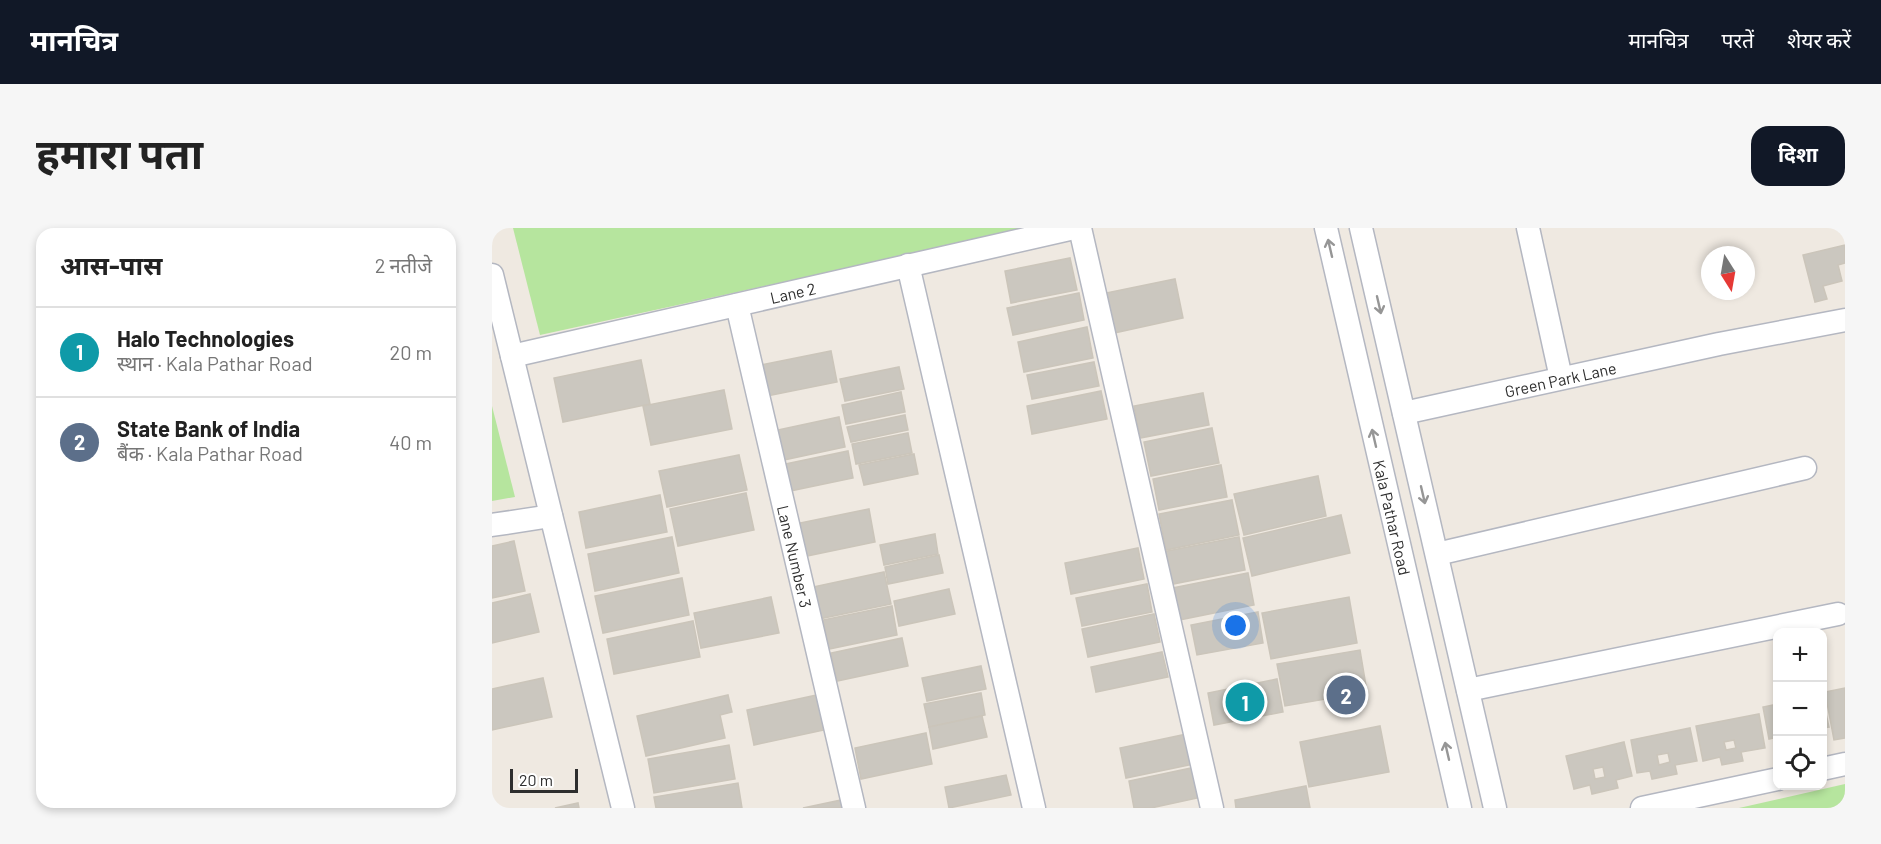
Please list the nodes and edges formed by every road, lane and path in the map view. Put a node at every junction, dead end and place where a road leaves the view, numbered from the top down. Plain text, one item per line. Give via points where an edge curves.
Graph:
1 (1074, 228) edge
2 (1080, 228) edge
3 (1326, 228) edge
4 (1361, 228) edge
5 (1531, 228) edge
6 (908, 266) junction
7 (492, 275) edge
8 (736, 305) junction
9 (1845, 320) edge
10 (512, 356) junction
11 (1561, 378) junction
12 (1404, 413) junction
13 (1805, 468) dead end
14 (551, 516) junction
15 (492, 525) edge
16 (1437, 554) junction
17 (1838, 614) dead end
18 (1468, 690) junction
19 (1845, 764) edge
20 (1827, 768) edge
21 (1773, 780) edge
22 (623, 808) edge
23 (854, 808) edge
24 (1034, 808) edge
25 (1212, 808) edge
26 (1460, 808) edge
27 (1495, 808) edge
28 (1642, 808) edge

1 - 6 street, Lane 2
2 - 25 street
26 -> 3 street, Kala Pathar Road
4 -> 12 street
5 - 11 street
6 - 8 street, Lane 2
6 - 24 street
7 - 10 street
8 - 10 street, Lane 2
8 - 23 street, Lane Number 3
9 - 11 street, Green Park Lane
10 - 14 street
11 - 12 street, Green Park Lane
12 -> 16 street
13 - 16 street
14 - 15 street
14 - 22 street
16 - 18 street
17 - 18 street
18 - 27 street
19 - 20 street
21 - 28 street

